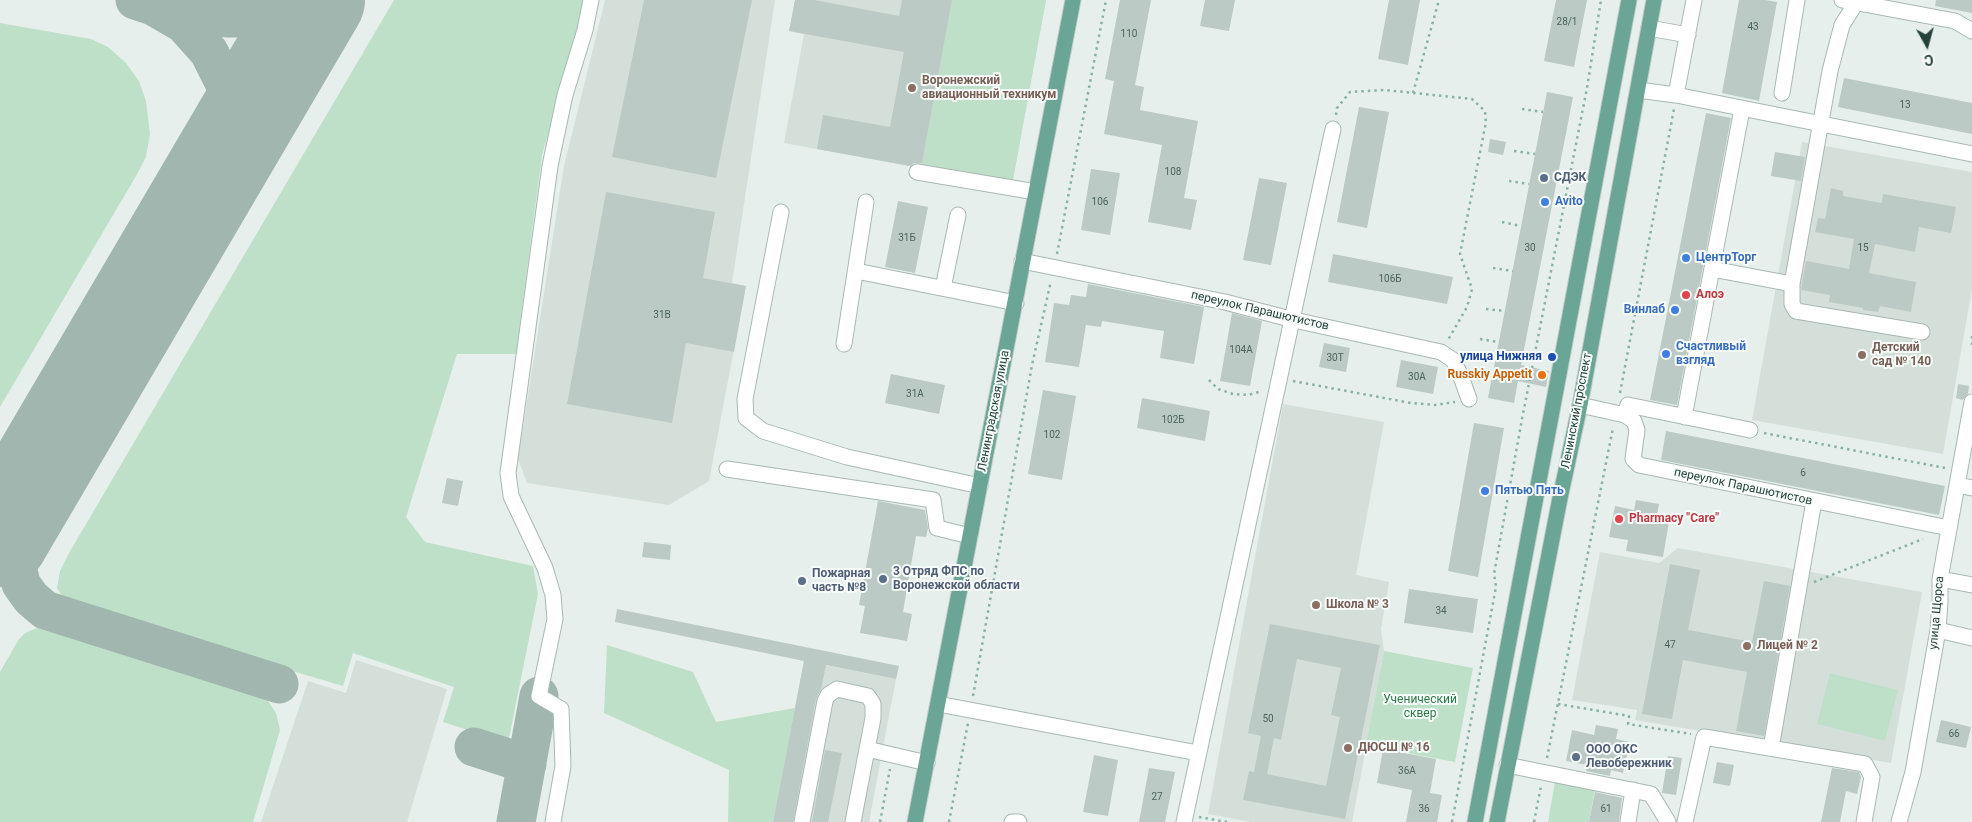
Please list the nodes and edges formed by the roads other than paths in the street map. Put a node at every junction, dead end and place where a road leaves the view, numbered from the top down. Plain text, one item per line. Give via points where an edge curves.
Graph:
1 (591, 0) edge
2 (1073, 0) edge
3 (1629, 0) edge
4 (1654, 0) edge
5 (1694, 0) edge
6 (1797, 0) edge
7 (1849, 1) edge
8 (1649, 28) junction
9 (1972, 31) edge
10 (1688, 35) junction
11 (1638, 90) junction
12 (1782, 93) dead end
13 (1676, 95) junction
14 (1742, 109) junction
15 (1822, 124) junction
16 (1334, 129) road end
17 (1972, 154) edge
18 (917, 172) dead end
19 (1036, 192) junction
20 (866, 202) dead end
21 (781, 212) dead end
22 (958, 215) dead end
23 (1022, 261) junction
24 (1712, 269) junction
25 (856, 271) junction
26 (1792, 284) junction
27 (943, 288) junction
28 (1016, 302) junction
29 (1294, 320) junction
30 (1922, 332) dead end
31 (844, 344) dead end
32 (1469, 399) road end
33 (1972, 402) edge
34 (1580, 405) junction
35 (1620, 414) junction
36 (1684, 417) junction
37 (1750, 430) road end
38 (727, 469) dead end
39 (1958, 478) junction
40 (980, 486) junction
41 (1972, 488) edge
42 (1814, 501) junction
43 (1949, 528) junction
44 (970, 536) junction
45 (1940, 579) junction
46 (1972, 586) edge
47 (1938, 630) junction
48 (1972, 638) edge
49 (938, 704) junction
50 (1771, 748) junction
51 (868, 749) junction
52 (1198, 753) junction
53 (927, 763) junction
54 (1507, 765) junction
55 (1633, 790) junction
56 (1185, 818) edge
57 (1903, 821) edge
58 (553, 822) edge
59 (802, 822) edge
60 (853, 822) edge
61 (915, 822) edge
62 (1012, 822) edge
63 (1018, 822) edge
64 (1475, 822) edge
65 (1497, 822) edge
66 (1628, 822) edge
67 (1668, 822) edge
68 (1685, 822) edge
69 (1864, 822) edge

1 - 58 street via 550,166 508,473 511,496 545,568 553,595 555,619 539,696 561,709 563,766
2 - 19 main road, Ленинградская улица
3 - 64 main road, Ленинский проспект
4 - 8 main road, Ленинский проспект
5 - 10 street
6 - 12 street
7 - 9 street via 1955,20
7 - 15 street via 1830,71
8 - 10 street
8 - 11 main road, Ленинский проспект
10 - 13 street
11 - 13 street
11 - 34 main road, Ленинский проспект
13 - 14 street
14 - 15 street
14 - 24 street
15 - 17 street
15 - 26 street
16 - 29 street
18 - 19 street
19 - 23 main road, Ленинградская улица
20 - 25 street
21 - 40 street via 745,399 746,418 763,431 846,457
22 - 27 street
23 - 28 main road, Ленинградская улица
23 - 29 street, переулок Парашютистов via 1225,302
24 - 26 street
24 - 36 street
25 - 27 street
25 - 31 street
26 - 30 street via 1792,304 1796,311
27 - 28 street
28 - 40 main road, Ленинградская улица
29 - 32 street, переулок Парашютистов via 1441,352 1453,360
29 - 52 street
33 - 39 street, улица Щорса
34 - 35 street
34 - 54 main road, Ленинский проспект
35 - 36 street via 1628,405
35 - 42 street, переулок Парашютистов via 1634,421 1637,430 1633,459 1639,465
36 - 37 street
38 - 44 street via 933,500 937,528
39 - 41 street
39 - 43 street, улица Щорса
40 - 44 main road, Ленинградская улица
42 - 43 street, переулок Парашютистов
42 - 50 street
43 - 45 street, улица Щорса
44 - 49 main road, Ленинградская улица
45 - 46 street
45 - 47 street, улица Щорса
47 - 48 street
47 - 57 street, улица Щорса
49 - 52 street
49 - 53 main road, Ленинградская улица
50 - 68 street via 1704,736
50 - 69 street via 1866,764 1872,777
51 - 53 street
51 - 59 street via 874,704 868,696 837,689 825,701
51 - 60 street
52 - 56 street
53 - 61 main road, Ленинградская улица
54 - 55 street
54 - 65 main road, Ленинский проспект
55 - 66 street
55 - 67 street via 1651,794
62 - 63 street

